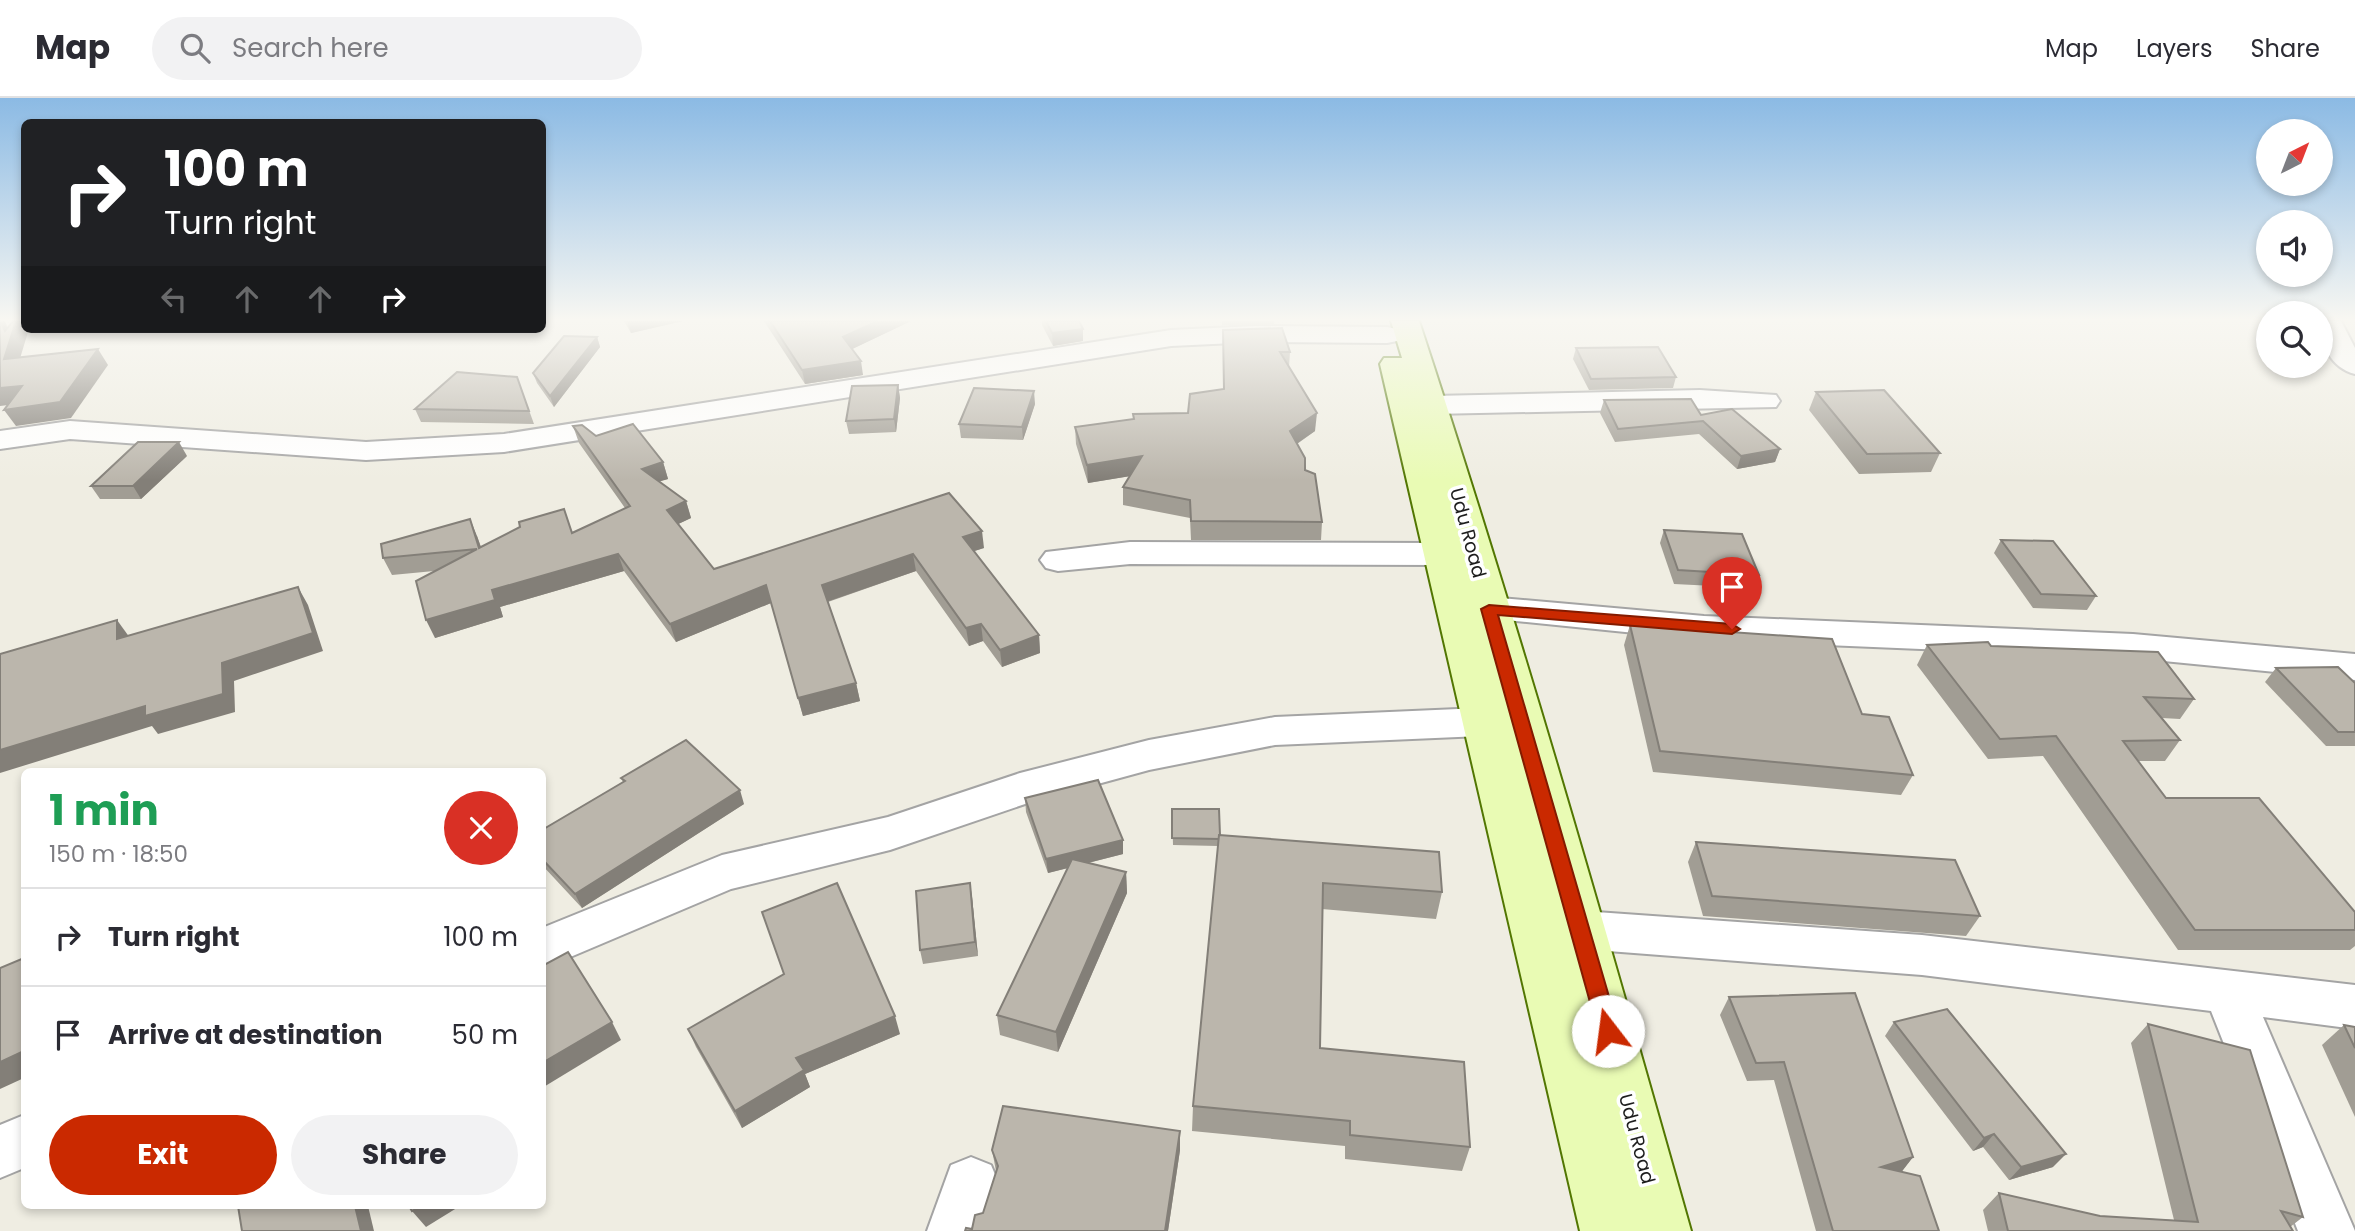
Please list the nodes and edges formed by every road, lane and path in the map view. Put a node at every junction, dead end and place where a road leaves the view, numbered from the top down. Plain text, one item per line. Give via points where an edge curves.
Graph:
1 (943, 374) edge
2 (1402, 374) edge
3 (1416, 374) edge
4 (1765, 401) dead end
5 (1432, 405) junction
6 (0, 440) edge
7 (1441, 554) junction
8 (1058, 560) dead end
9 (1489, 609) junction
10 (2355, 667) edge
11 (1481, 722) junction
12 (1582, 930) junction
13 (546, 947) edge
14 (2227, 990) junction
15 (2355, 1007) edge
16 (21, 1142) edge
17 (0, 1152) edge
18 (1609, 1231) edge
19 (1662, 1231) edge
20 (2327, 1231) edge

1 - 6 street via 504,443 366,451 70,430
2 - 7 main road, Udu Road
3 - 5 main road, Udu Road
4 - 5 street
5 - 9 main road, Udu Road
7 - 8 street via 1130,553
7 - 11 main road, Udu Road
9 - 10 street via 1704,628 2133,646
9 - 12 main road, Udu Road
11 - 13 street via 1275,731 1149,755 1020,789 890,833 722,873
11 - 18 main road, Udu Road
12 - 14 street via 1922,955
12 - 19 main road, Udu Road
14 - 15 street
14 - 20 street
16 - 17 street

